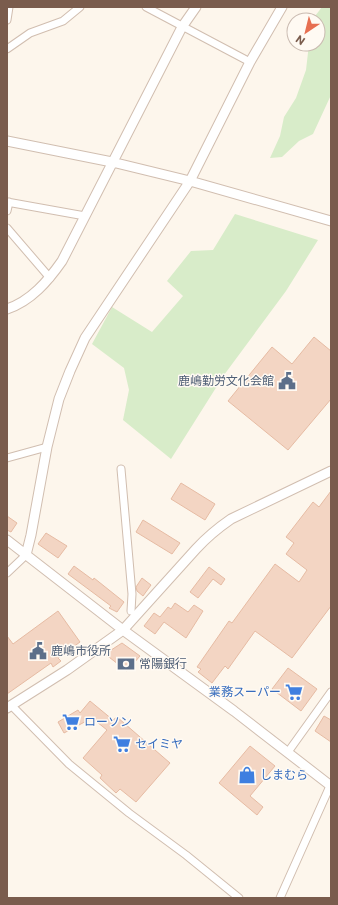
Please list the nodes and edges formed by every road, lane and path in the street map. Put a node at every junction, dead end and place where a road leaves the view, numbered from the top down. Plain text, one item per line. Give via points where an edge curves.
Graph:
1 (9, 7) edge
2 (80, 7) edge
3 (146, 7) edge
4 (196, 7) edge
5 (282, 7) edge
6 (7, 20) edge
7 (182, 27) junction
8 (7, 49) edge
9 (250, 62) junction
10 (7, 141) edge
11 (112, 162) junction
12 (190, 181) junction
13 (8, 202) edge
14 (7, 211) edge
15 (85, 216) junction
16 (331, 222) edge
17 (7, 228) edge
18 (50, 278) junction
19 (7, 310) edge
20 (47, 447) junction
21 (7, 458) edge
22 (121, 469) dead end
23 (331, 471) edge
24 (7, 540) edge
25 (26, 555) junction
26 (7, 573) edge
27 (131, 612) dead end
28 (123, 630) junction
29 (331, 692) edge
30 (10, 707) edge
31 (288, 752) junction
32 (331, 786) edge
33 (239, 898) edge
34 (280, 898) edge

1 - 6 street
2 - 8 street via 63,21 30,33
3 - 7 street
4 - 7 street
5 - 9 street
7 - 9 street
7 - 11 street
9 - 12 street
10 - 11 street
11 - 12 street
11 - 15 street
12 - 16 street
12 - 20 street via 85,338 58,399
13 - 14 street
13 - 15 street
15 - 18 street via 62,261
17 - 18 street
18 - 19 street via 26,300
20 - 21 street
20 - 25 street
22 - 27 street via 132,594
23 - 28 street via 231,520 207,537
24 - 25 street
25 - 26 street
25 - 28 street
28 - 30 street
28 - 31 street
29 - 31 street
30 - 33 street via 69,764
31 - 32 street
32 - 34 street

